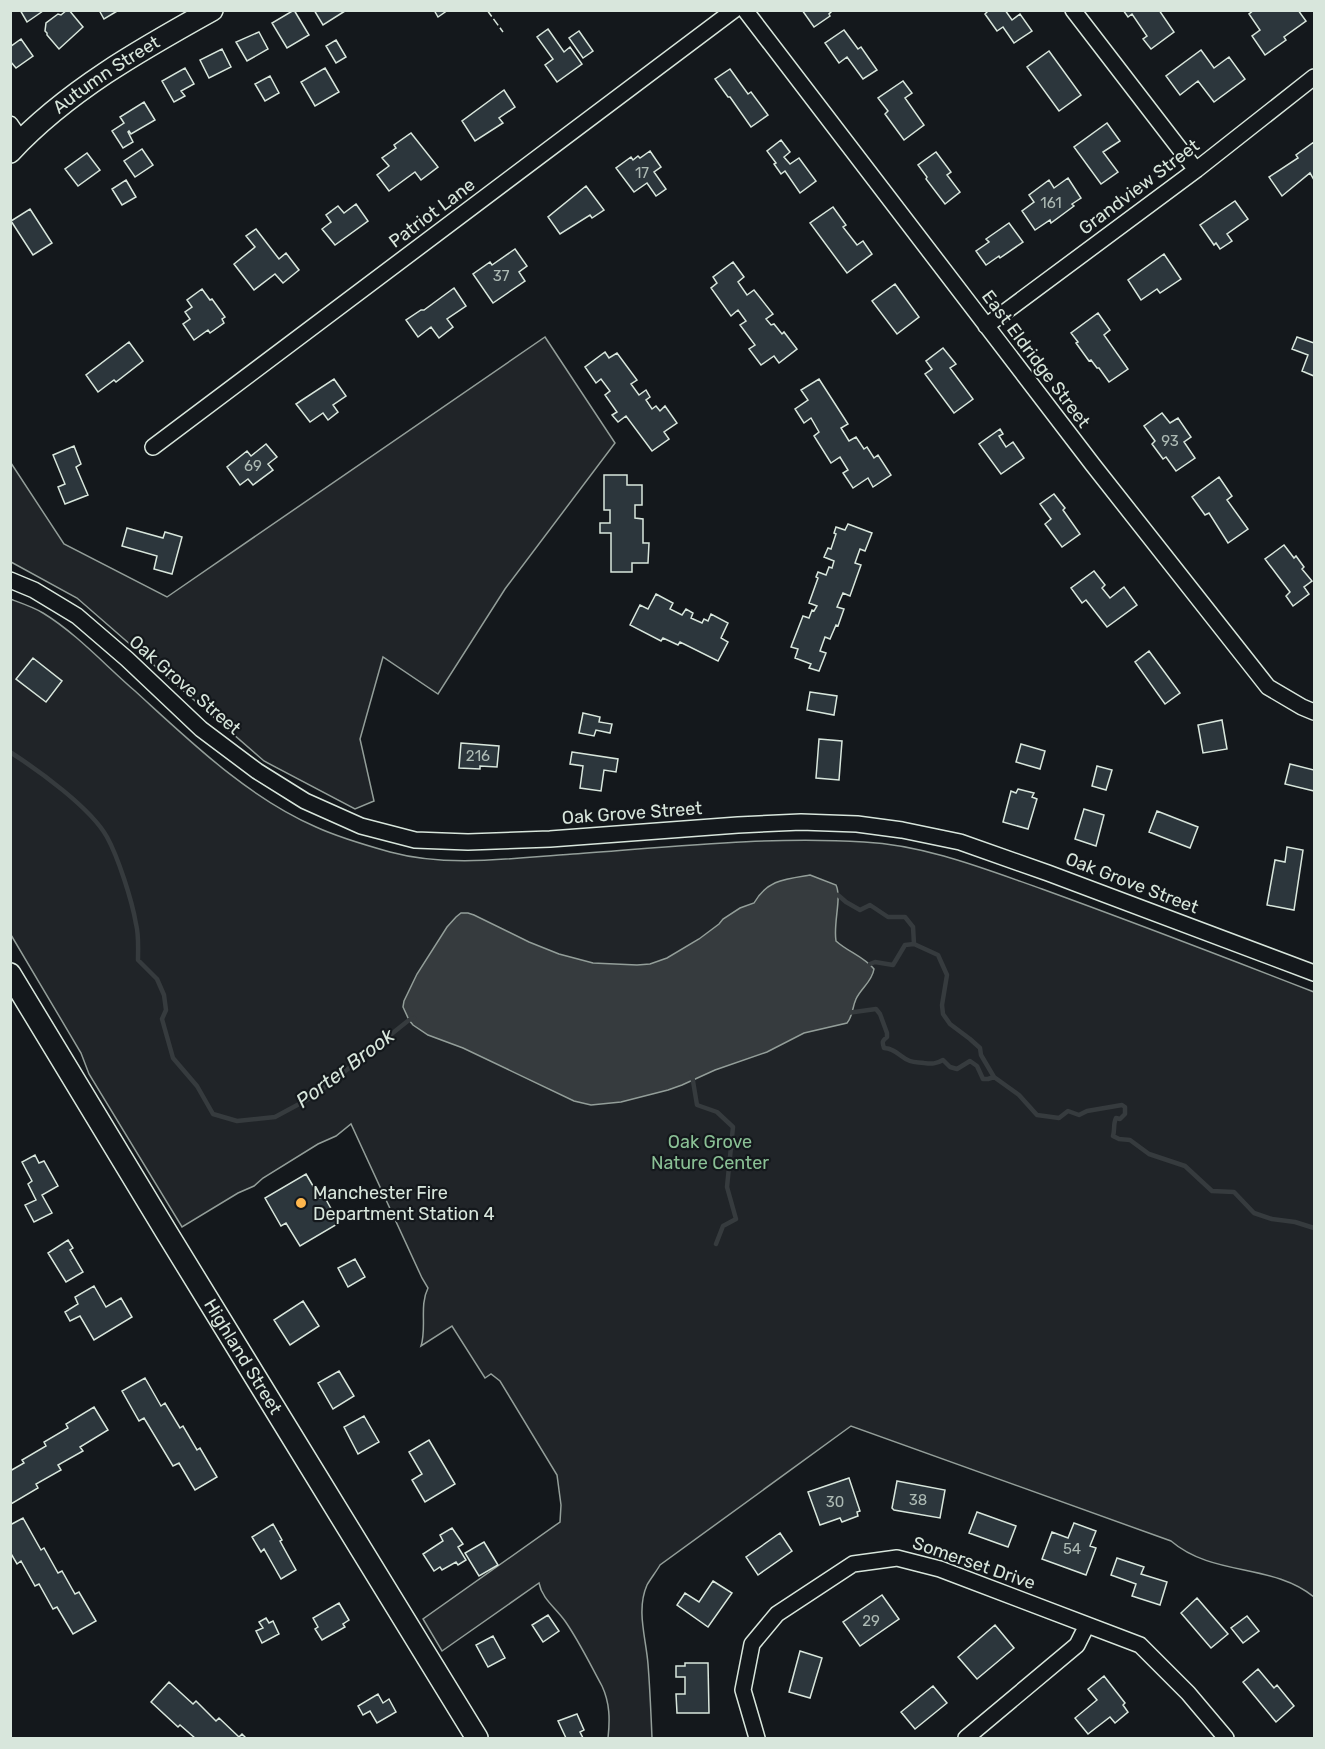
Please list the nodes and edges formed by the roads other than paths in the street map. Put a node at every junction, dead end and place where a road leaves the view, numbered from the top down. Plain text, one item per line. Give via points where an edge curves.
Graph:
1 (212, 10) edge
2 (734, 10) edge
3 (746, 10) edge
4 (1073, 10) edge
5 (1314, 77) edge
6 (14, 139) edge
7 (1196, 170) junction
8 (986, 326) junction
9 (153, 447) dead end
10 (10, 580) edge
11 (1314, 712) edge
12 (1314, 973) edge
13 (10, 974) edge
14 (1087, 1625) junction
15 (477, 1738) edge
16 (757, 1738) edge
17 (966, 1738) edge
18 (1226, 1738) edge

1 - 6 main road, Autumn Street via 140,50
2 - 9 street, Patriot Lane
3 - 8 street, East Eldridge Street
4 - 7 street
5 - 7 street, Grandview Street
7 - 8 street, Grandview Street
8 - 11 street, East Eldridge Street via 1268,687
10 - 12 street, Oak Grove Street via 77,616 201,729 257,771 305,801 361,826 415,840 468,842 801,822 902,830 960,842 1038,869
13 - 15 main road, Highland Street
14 - 16 street, Somerset Drive via 908,1560 853,1564 777,1614 752,1644 743,1690
14 - 17 street via 1077,1645
14 - 18 street, Somerset Drive via 1140,1645

